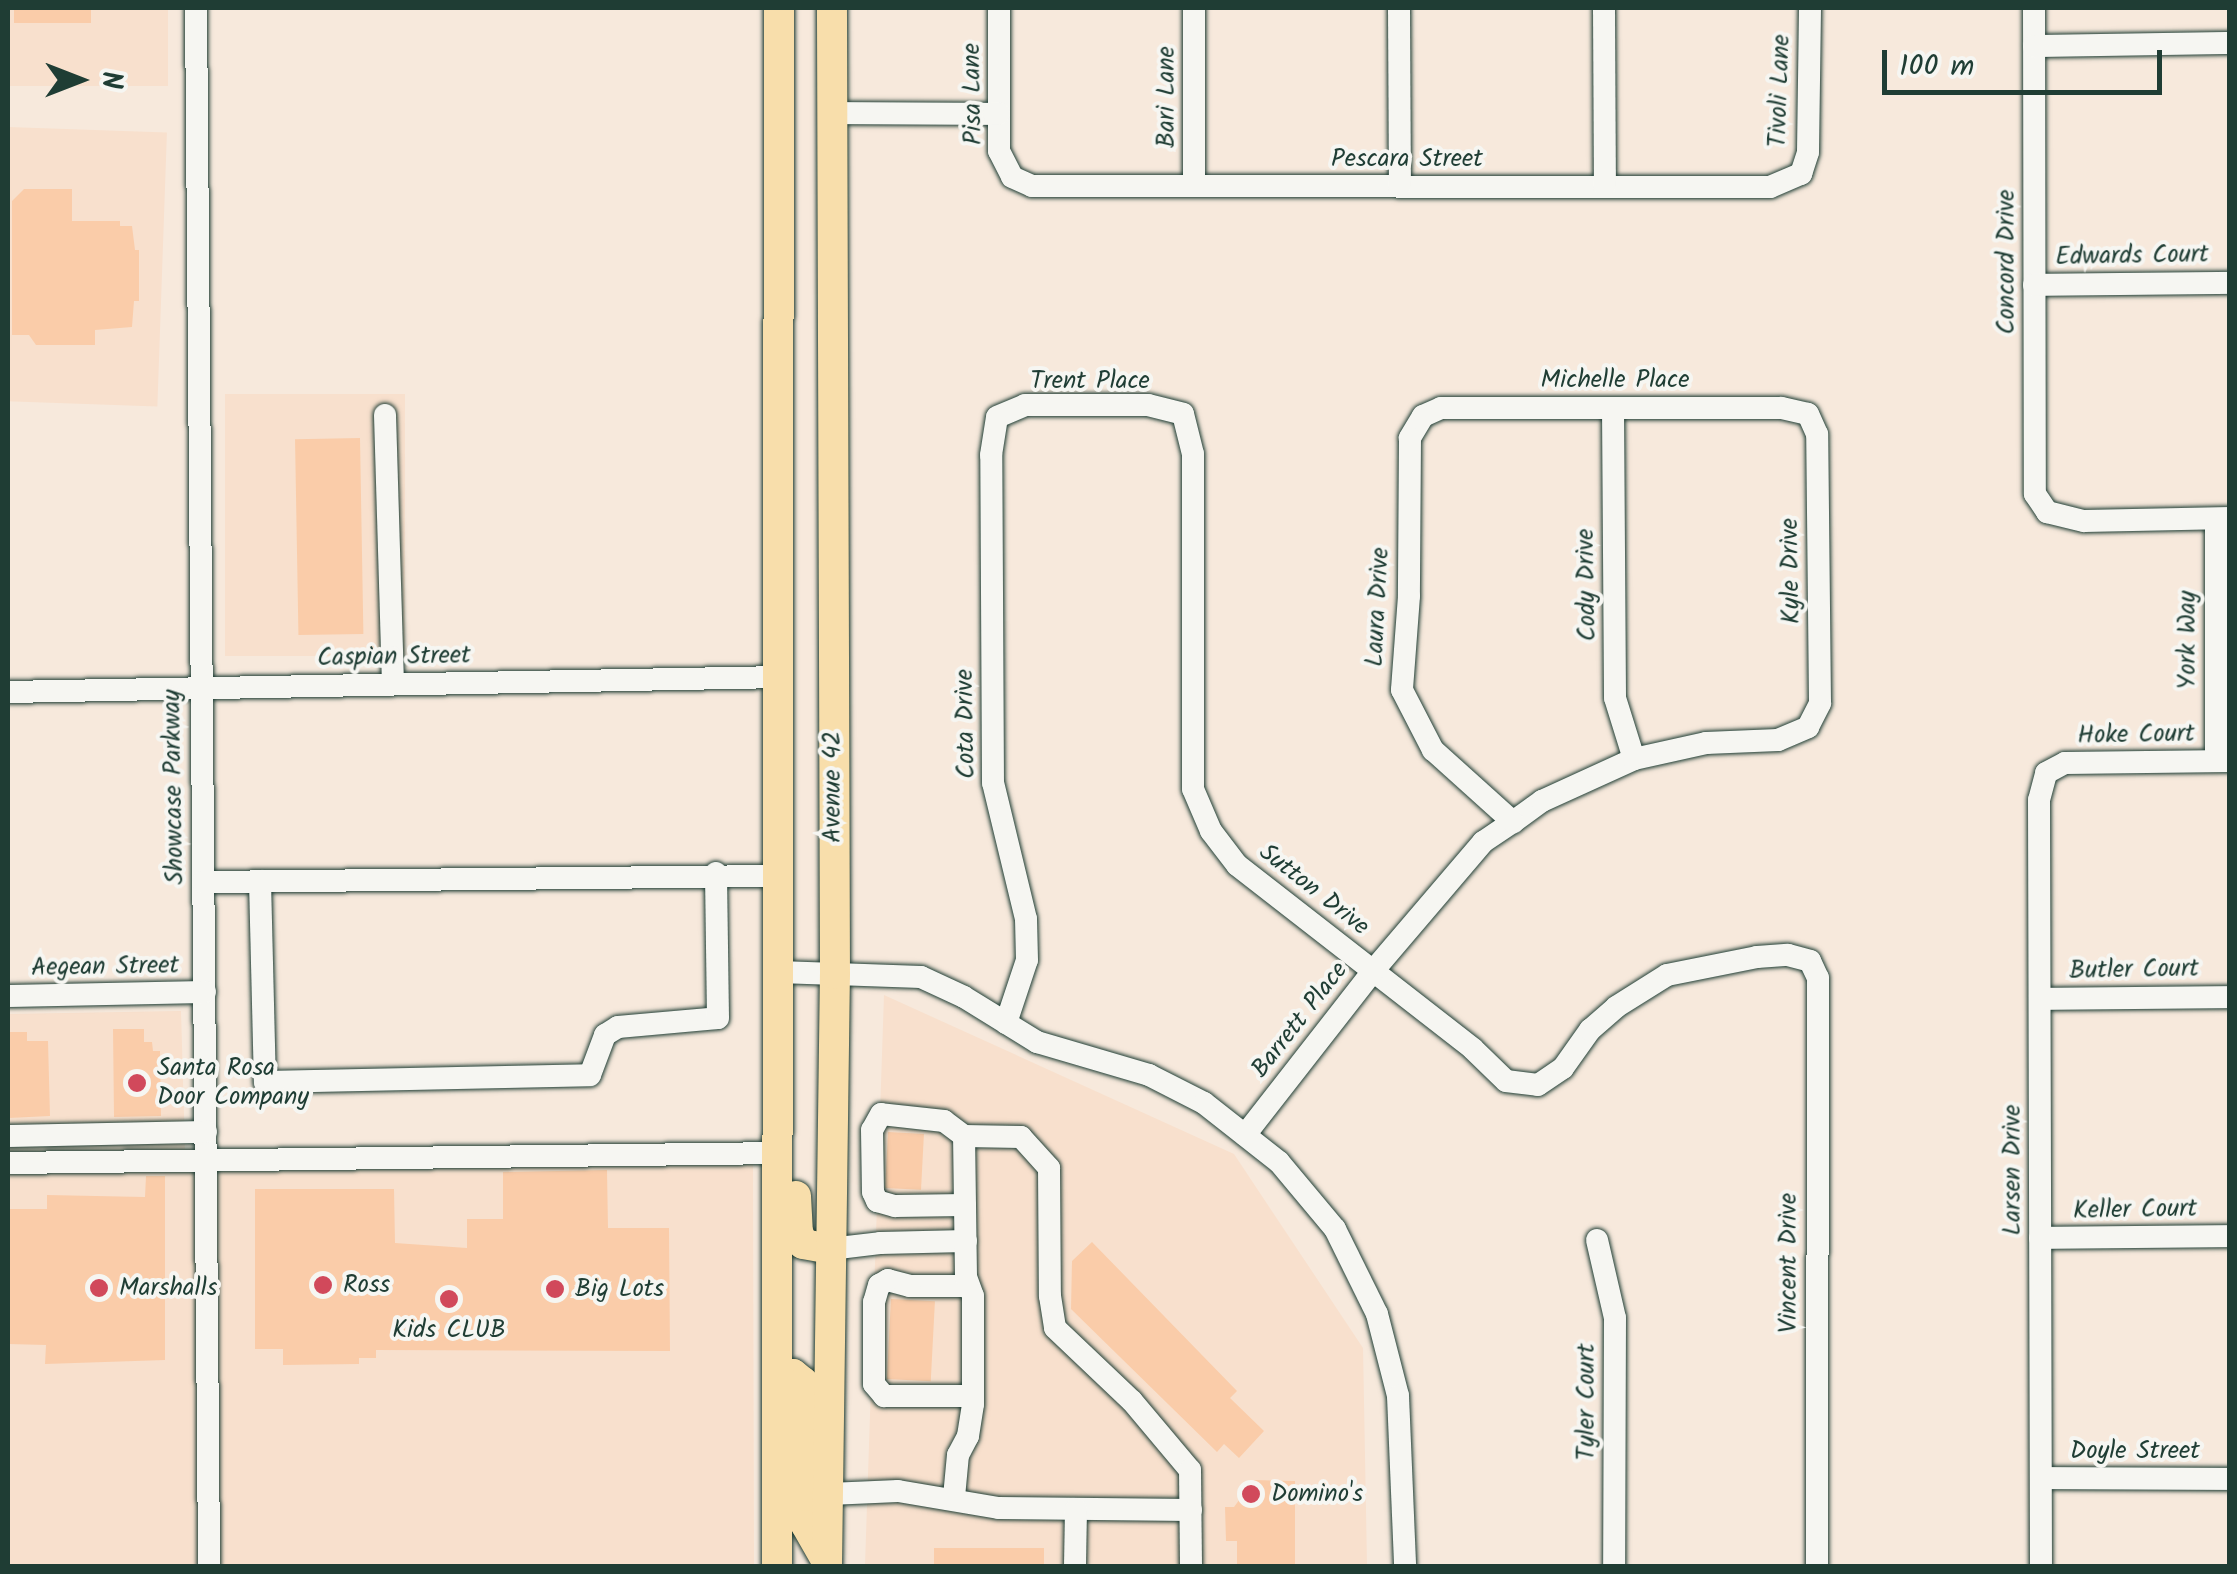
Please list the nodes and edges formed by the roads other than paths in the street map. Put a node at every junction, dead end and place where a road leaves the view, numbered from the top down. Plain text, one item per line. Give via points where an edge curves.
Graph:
1 (196, 8) edge
2 (779, 8) edge
3 (832, 8) edge
4 (999, 8) edge
5 (1194, 8) edge
6 (1399, 8) edge
7 (1604, 8) edge
8 (1810, 8) edge
9 (2034, 8) edge
10 (2230, 43) edge
11 (2034, 46) junction
12 (833, 114) junction
13 (999, 114) junction
14 (1801, 174) joint
15 (1012, 176) joint
16 (1194, 186) junction
17 (1400, 186) junction
18 (1604, 186) junction
19 (2230, 283) edge
20 (2034, 285) junction
21 (1613, 408) junction
22 (1183, 414) joint
23 (1808, 414) joint
24 (386, 416) dead end
25 (1424, 416) joint
26 (997, 417) joint
27 (2222, 519) edge
28 (781, 676) junction
29 (394, 684) junction
30 (200, 688) junction
31 (8, 692) edge
32 (1808, 727) joint
33 (1634, 759) junction
34 (2223, 762) edge
35 (2046, 774) joint
36 (1513, 822) junction
37 (716, 874) junction
38 (780, 876) junction
39 (260, 881) junction
40 (203, 882) junction
41 (1810, 961) joint
42 (1373, 971) junction
43 (779, 972) junction
44 (835, 974) junction
45 (204, 992) junction
46 (8, 996) edge
47 (2230, 997) edge
48 (2040, 999) junction
49 (1006, 1023) junction
50 (778, 1072) junction
51 (206, 1132) junction
52 (1245, 1135) junction
53 (8, 1136) edge
54 (964, 1136) junction
55 (778, 1153) junction
56 (207, 1158) junction
57 (8, 1164) edge
58 (965, 1205) junction
59 (2230, 1236) edge
60 (2040, 1238) junction
61 (1598, 1240) dead end
62 (966, 1241) junction
63 (830, 1249) junction
64 (968, 1286) junction
65 (777, 1374) junction
66 (972, 1396) junction
67 (2041, 1478) junction
68 (2230, 1478) edge
69 (828, 1494) junction
70 (954, 1497) junction
71 (1076, 1510) junction
72 (1191, 1510) junction
73 (827, 1564) edge
74 (208, 1566) edge
75 (777, 1566) edge
76 (1075, 1566) edge
77 (1191, 1566) edge
78 (1406, 1566) edge
79 (1614, 1566) edge
80 (1817, 1566) edge
81 (2041, 1566) edge

1 - 30 street, Showcase Parkway
2 - 28 main road
3 - 12 main road, Avenue 42
4 - 13 street, Pisa Lane
5 - 16 street, Bari Lane
6 - 17 street
7 - 18 street
8 - 14 street, Tivoli Lane via 1808,152
9 - 11 street, Concord Drive
10 - 11 street
11 - 20 street, Concord Drive
12 - 13 street
12 - 44 main road, Avenue 42
13 - 15 street, Pisa Lane via 999,151
14 - 18 street, Pescara Street via 1770,187
15 - 16 street, Pescara Street via 1032,186
16 - 17 street, Pescara Street
17 - 18 street, Pescara Street
19 - 20 street, Edwards Court
20 - 27 street, Concord Drive via 2035,494 2047,512 2084,521
21 - 23 street, Michelle Place via 1780,408
21 - 25 street, Michelle Place via 1441,408
21 - 33 street, Cody Drive via 1616,698
22 - 26 street, Trent Place via 1148,405 1025,405
22 - 42 street, Sutton Drive via 1193,454 1193,789 1237,865
23 - 32 street, Kyle Drive via 1817,434 1820,703
24 - 29 street
25 - 36 street, Laura Drive via 1410,438 1410,596 1402,690 1433,750
26 - 49 street, Cota Drive via 993,783 1026,919 1028,960
27 - 34 street, York Way
28 - 29 street, Caspian Street
28 - 38 main road
29 - 30 street, Caspian Street
30 - 31 street, Caspian Street
30 - 40 street, Showcase Parkway
32 - 33 street, Barrett Place via 1778,740 1706,743
33 - 36 street, Barrett Place via 1557,793
34 - 35 street, Hoke Court via 2064,763
35 - 48 street, Larsen Drive via 2040,800
36 - 42 street, Barrett Place via 1483,842
37 - 38 street
37 - 39 street
37 - 39 street via 718,1018 618,1027 605,1035 590,1075 266,1082
38 - 43 main road
39 - 40 street
40 - 45 street, Showcase Parkway
41 - 42 street, Sutton Drive via 1757,957 1668,975 1616,1007 1563,1068 1538,1085 1506,1081
41 - 80 street, Vincent Drive via 1818,978
42 - 52 street, Barrett Place
43 - 44 street
43 - 50 main road
44 - 49 street via 921,977
44 - 63 main road, Avenue 42
45 - 46 street, Aegean Street
45 - 51 street, Showcase Parkway
47 - 48 street, Butler Court
48 - 60 street, Larsen Drive
49 - 52 street via 1038,1042 1149,1075 1204,1103
50 - 55 main road
50 - 63 main road via 797,1130 798,1232 804,1244
51 - 53 street
51 - 56 street, Showcase Parkway
52 - 78 street via 1279,1162 1334,1229 1378,1314 1398,1396
54 - 58 street
54 - 58 street via 944,1121 882,1114 872,1130 877,1201
54 - 72 street via 1021,1137 1049,1168 1055,1328 1181,1455 1190,1470
55 - 56 street
55 - 65 main road
56 - 57 street
56 - 74 street, Showcase Parkway
58 - 62 street
59 - 60 street, Keller Court
60 - 67 street, Larsen Drive
61 - 79 street, Tyler Court via 1615,1318
62 - 63 street
62 - 64 street
63 - 69 main road, Avenue 42
64 - 66 street
64 - 66 street via 888,1280 879,1285 874,1384 884,1396
65 - 73 main road via 804,1382 806,1525
65 - 75 main road
66 - 70 street
67 - 68 street, Doyle Street
67 - 81 street, Larsen Drive
69 - 70 street
69 - 73 main road, Avenue 42
70 - 71 street via 998,1508
71 - 72 street
71 - 76 street
72 - 77 street

